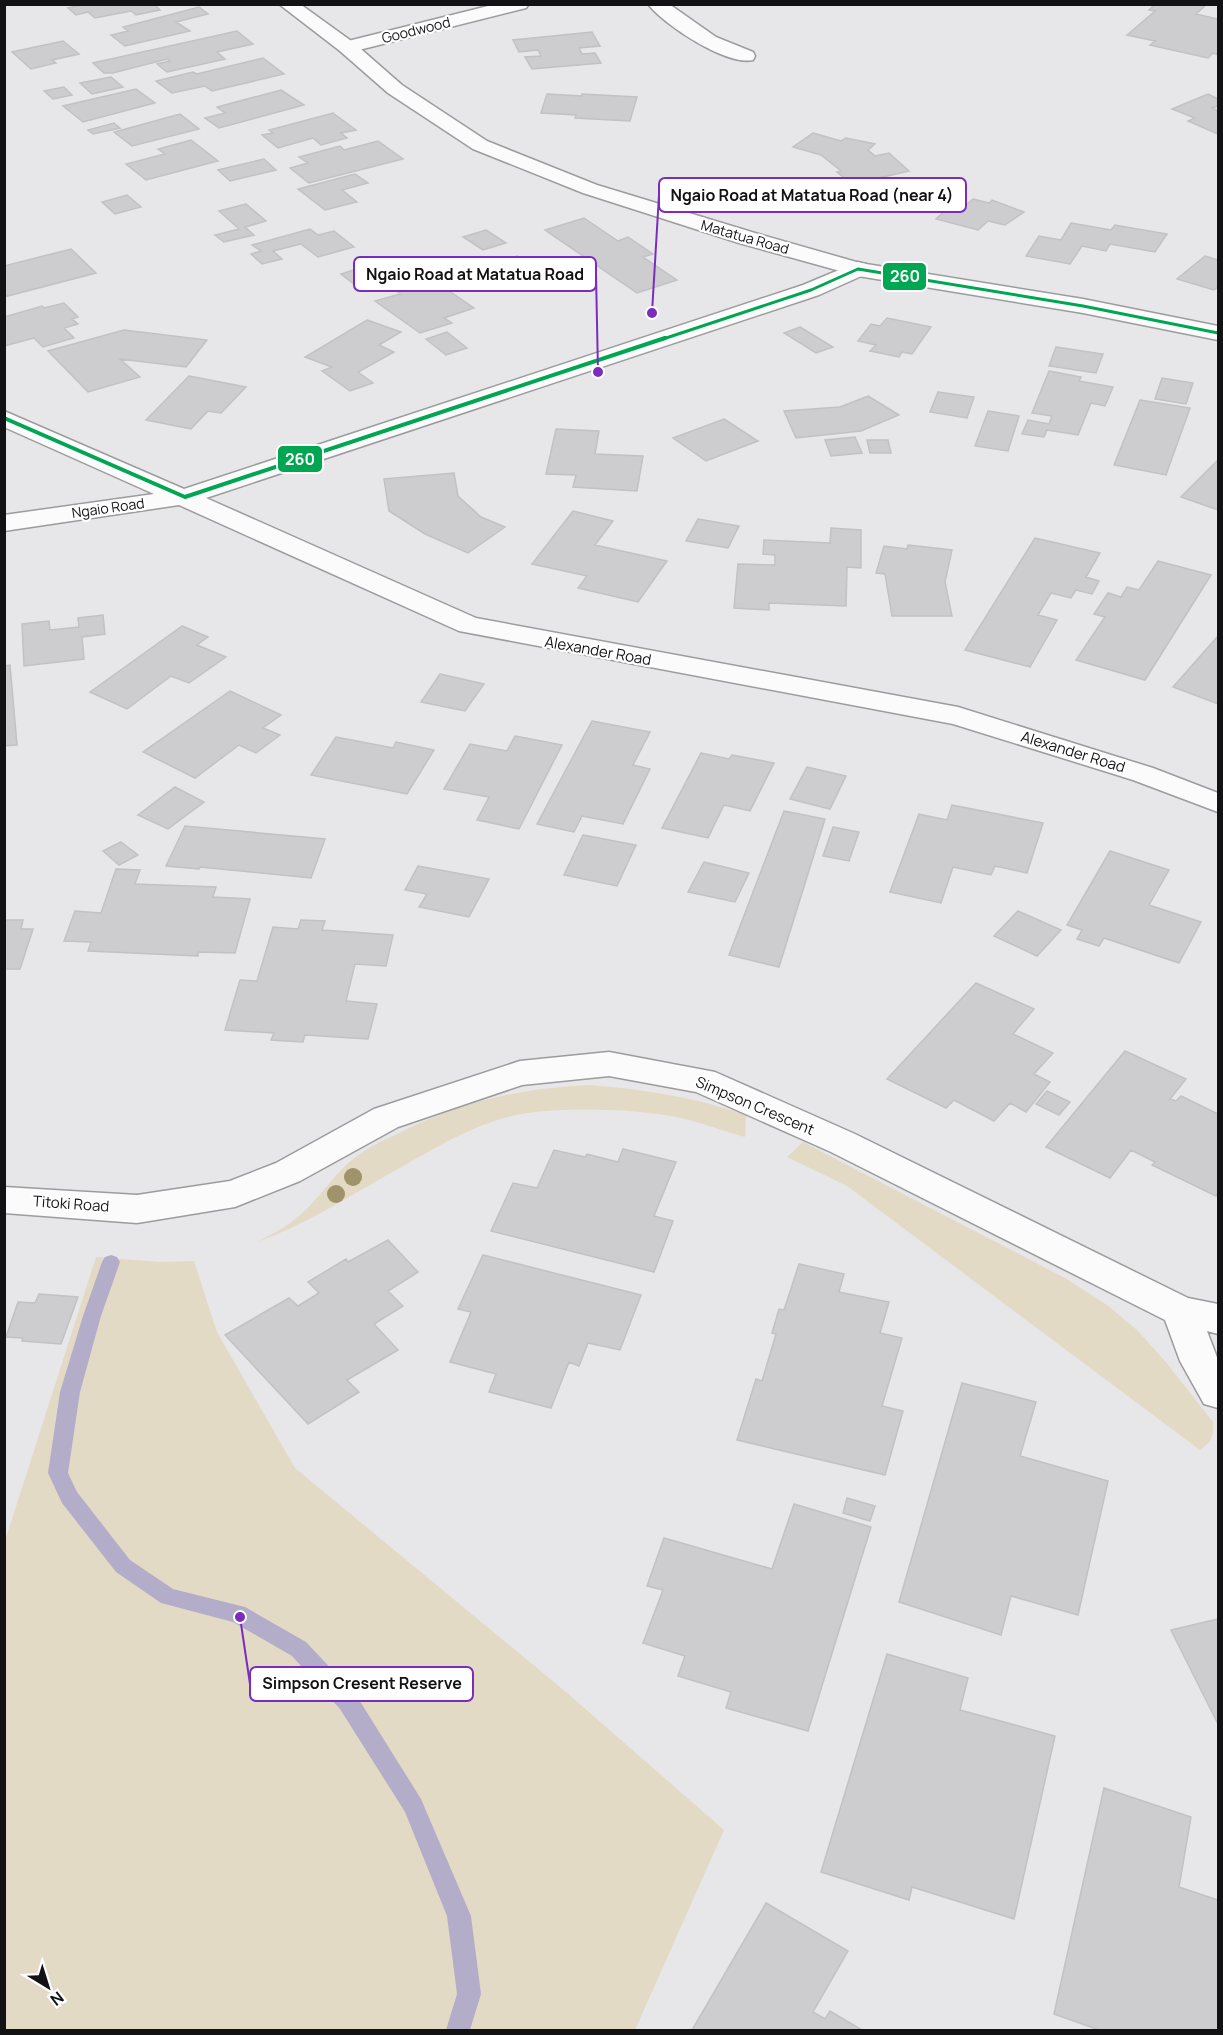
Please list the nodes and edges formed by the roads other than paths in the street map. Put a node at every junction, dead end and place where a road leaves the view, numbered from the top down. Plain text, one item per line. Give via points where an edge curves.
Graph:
1 (288, 4) edge
2 (520, 4) edge
3 (657, 4) edge
4 (347, 47) junction
5 (746, 56) dead end
6 (858, 269) junction
7 (1218, 333) edge
8 (4, 418) edge
9 (185, 497) junction
10 (4, 523) edge
11 (1218, 803) edge
12 (4, 1200) edge
13 (137, 1209) joint
14 (1180, 1311) junction
15 (1218, 1319) edge
16 (1218, 1393) edge

1 - 4 street, Matatua Road
2 - 4 street, Goodwood
3 - 5 street via 719,48
4 - 6 street, Matatua Road via 395,89 480,145 512,159 590,189
6 - 7 street, Matatua Road
6 - 9 street, Ngaio Road via 811,290
8 - 9 street, Alexander Road
9 - 10 street, Ngaio Road
9 - 11 street, Alexander Road via 469,625 958,716 1143,774
12 - 13 street, Titoki Road
13 - 14 street, Simpson Crescent via 235,1194 288,1172 386,1118 520,1073 609,1064 703,1081 843,1143
14 - 15 street, Simpson Crescent
14 - 16 street via 1199,1361

